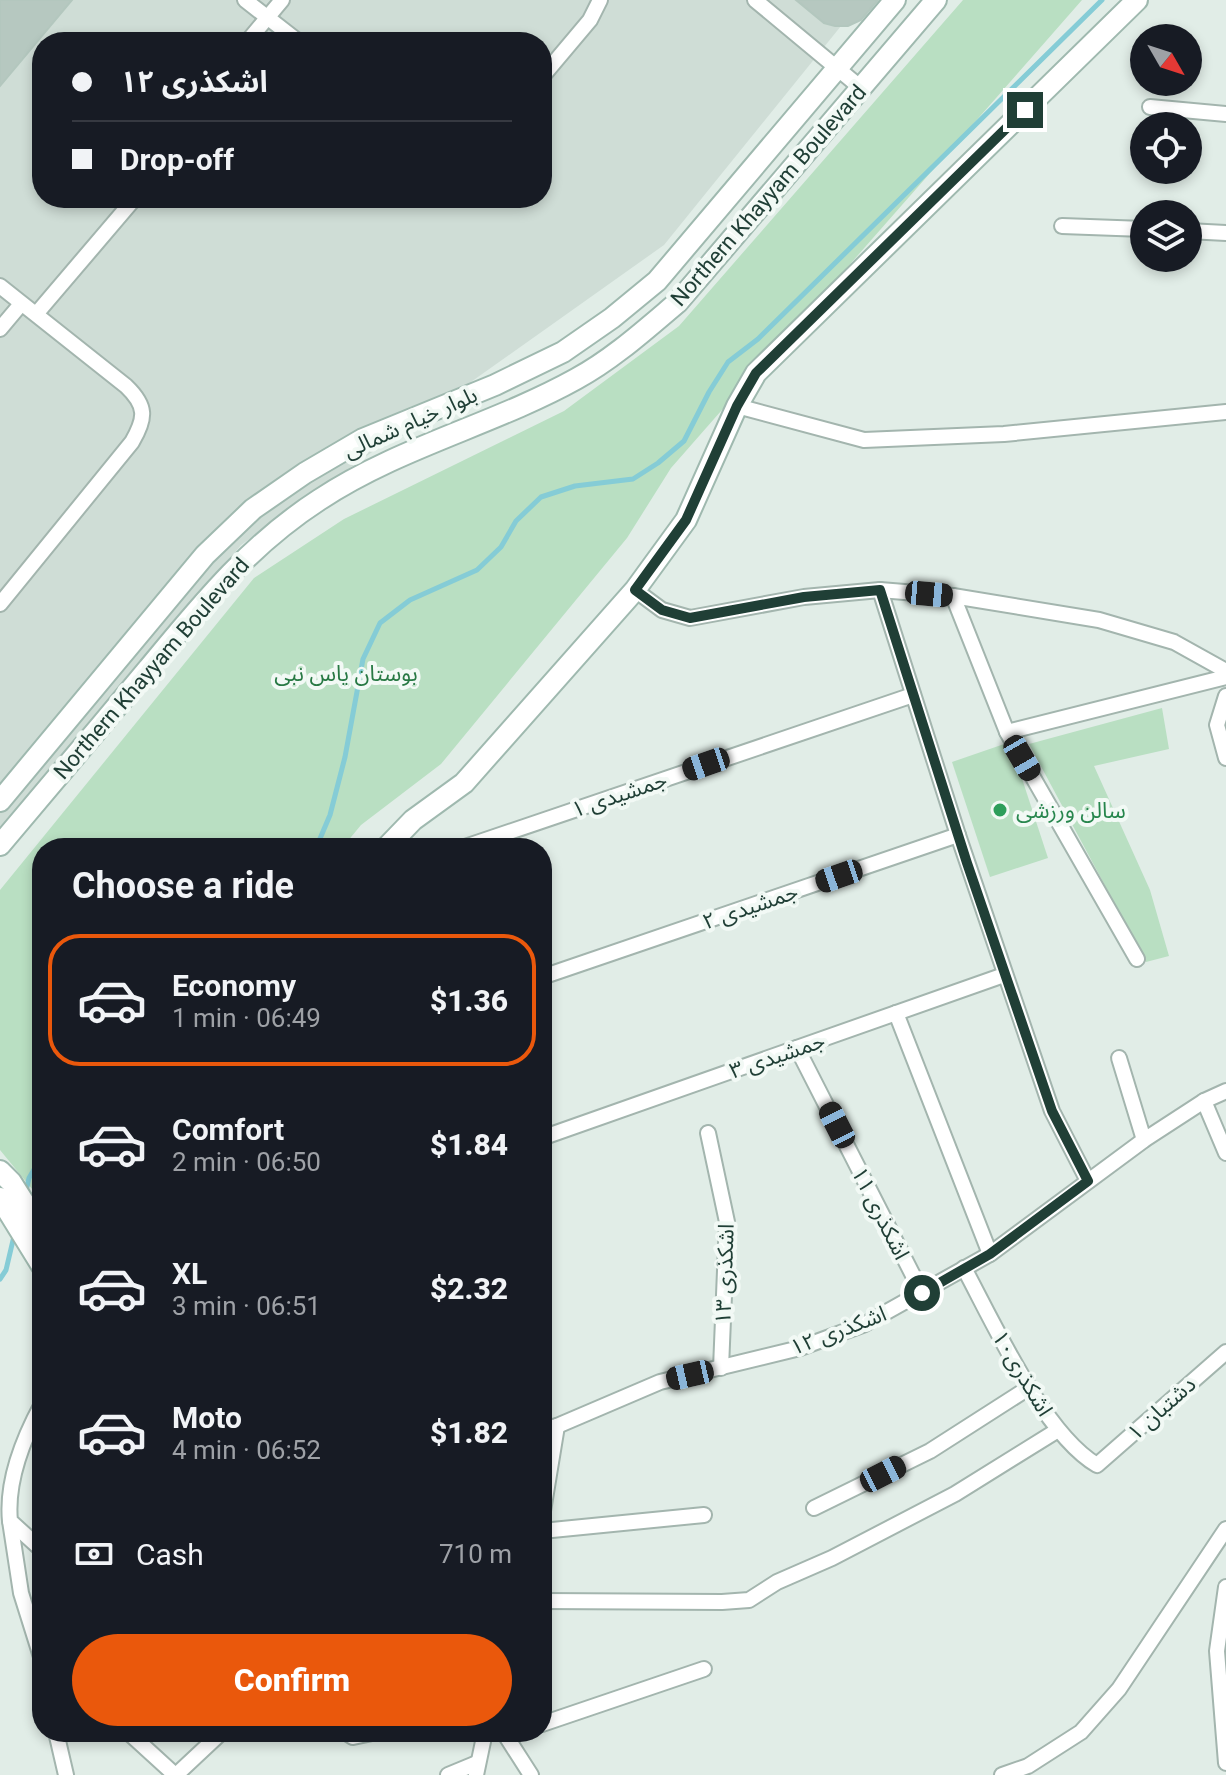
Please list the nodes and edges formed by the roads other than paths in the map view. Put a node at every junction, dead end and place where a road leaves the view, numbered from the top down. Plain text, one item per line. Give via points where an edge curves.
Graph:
1 (245, 0) edge
2 (282, 0) edge
3 (600, 0) edge
4 (755, 0) edge
5 (895, 0) edge
6 (936, 0) edge
7 (1137, 0) edge
8 (267, 17) junction
9 (255, 32) edge
10 (286, 32) edge
11 (552, 65) edge
12 (838, 68) junction
13 (861, 88) junction
14 (1150, 107) dead end
15 (1226, 114) edge
16 (126, 208) edge
17 (1062, 226) dead end
18 (1130, 228) edge
19 (1202, 232) edge
20 (1226, 233) edge
21 (0, 286) edge
22 (21, 304) junction
23 (37, 313) junction
24 (0, 329) edge
25 (737, 406) junction
26 (1226, 412) edge
27 (635, 590) junction
28 (880, 590) junction
29 (953, 596) junction
30 (0, 604) edge
31 (1226, 674) edge
32 (913, 695) junction
33 (1226, 696) edge
34 (64, 724) junction
35 (1007, 732) junction
36 (86, 743) junction
37 (1226, 757) edge
38 (0, 801) edge
39 (958, 835) junction
40 (396, 838) edge
41 (491, 838) edge
42 (0, 845) edge
43 (1137, 959) dead end
44 (552, 974) edge
45 (1004, 975) junction
46 (896, 1013) junction
47 (797, 1048) junction
48 (1119, 1058) dead end
49 (1226, 1091) edge
50 (1204, 1101) junction
51 (708, 1133) dead end
52 (552, 1134) edge
53 (1144, 1140) junction
54 (1226, 1153) edge
55 (0, 1171) edge
56 (1088, 1181) junction
57 (0, 1198) edge
58 (32, 1215) edge
59 (32, 1250) edge
60 (990, 1254) junction
61 (964, 1268) junction
62 (922, 1293) junction
63 (1226, 1352) edge
64 (721, 1368) junction
65 (1030, 1387) junction
66 (32, 1423) edge
67 (552, 1426) edge
68 (1058, 1430) junction
69 (1097, 1465) joint
70 (814, 1508) dead end
71 (704, 1515) dead end
72 (10, 1521) junction
73 (1226, 1529) edge
74 (552, 1530) edge
75 (32, 1541) edge
76 (1226, 1587) edge
77 (552, 1601) edge
78 (32, 1626) edge
79 (704, 1669) dead end
80 (1222, 1698) edge
81 (552, 1721) edge
82 (58, 1742) edge
83 (139, 1742) edge
84 (211, 1742) edge
85 (483, 1742) edge
86 (516, 1742) edge
87 (1226, 1763) edge
88 (477, 1769) edge
89 (66, 1775) edge
90 (176, 1775) edge
91 (448, 1775) edge
92 (531, 1775) edge
93 (1002, 1775) edge

1 - 8 street
2 - 8 street
3 - 11 street
4 - 12 street
5 - 12 street, Northern Khayyam Boulevard
6 - 13 street, Northern Khayyam Boulevard
7 - 25 street via 756,373
8 - 9 street
8 - 10 street
12 - 13 street
12 - 34 street, بلوار خیام شمالی via 646,290 563,352 363,439 253,509 205,555
13 - 36 street, Northern Khayyam Boulevard via 678,302 578,378 377,466 272,532 227,575
14 - 15 street
16 - 23 street
17 - 18 street
19 - 20 street
21 - 22 street
22 - 23 street
22 - 24 street
23 - 30 street via 137,396 143,411 132,442
25 - 26 street via 864,440 1004,434
25 - 27 street via 686,520
27 - 28 street via 662,610 690,618 804,597
27 - 40 street via 464,783
28 - 29 street
28 - 32 street
29 - 31 street via 1099,620 1174,642
29 - 35 street
31 - 35 street
32 - 39 street
32 - 41 street, جمشیدی ۱
33 - 37 street via 1217,725
34 - 36 street
34 - 38 street, بلوار خیام شمالی
35 - 43 street
36 - 42 street, Northern Khayyam Boulevard
39 - 44 street, جمشیدی ۲
39 - 45 street
45 - 46 street, جمشیدی ۳
45 - 56 street via 1052,1111
46 - 47 street, جمشیدی ۳
46 - 60 street
47 - 52 street, جمشیدی ۳
47 - 62 street, اشکذری ۱۱
48 - 53 street
49 - 50 street, اشکذری ۱۲
50 - 53 street, اشکذری ۱۲
50 - 54 street
51 - 64 street, اشکذری ۱۳ via 727,1222
53 - 56 street, اشکذری ۱۲
55 - 58 street
56 - 60 street, اشکذری ۱۲
57 - 59 street
60 - 61 street, اشکذری ۱۲
61 - 62 street, اشکذری ۱۲
61 - 65 street, اشکذری۱۰
62 - 64 street, اشکذری ۱۲ via 865,1324
63 - 69 street, دشتبان ۱
64 - 67 street, اشکذری ۱۲ via 660,1382
65 - 68 street, اشکذری۱۰
65 - 70 street via 930,1451
66 - 72 street via 15,1470
68 - 69 street, اشکذری۱۰ via 1082,1457
68 - 77 street via 955,1494 749,1600
71 - 74 street
72 - 75 street
72 - 78 street
73 - 93 street via 1119,1689 1081,1732 1028,1766
76 - 80 street via 1217,1651
79 - 81 street
80 - 87 street
82 - 89 street
83 - 90 street
84 - 90 street
85 - 88 street
86 - 92 street
88 - 91 street

